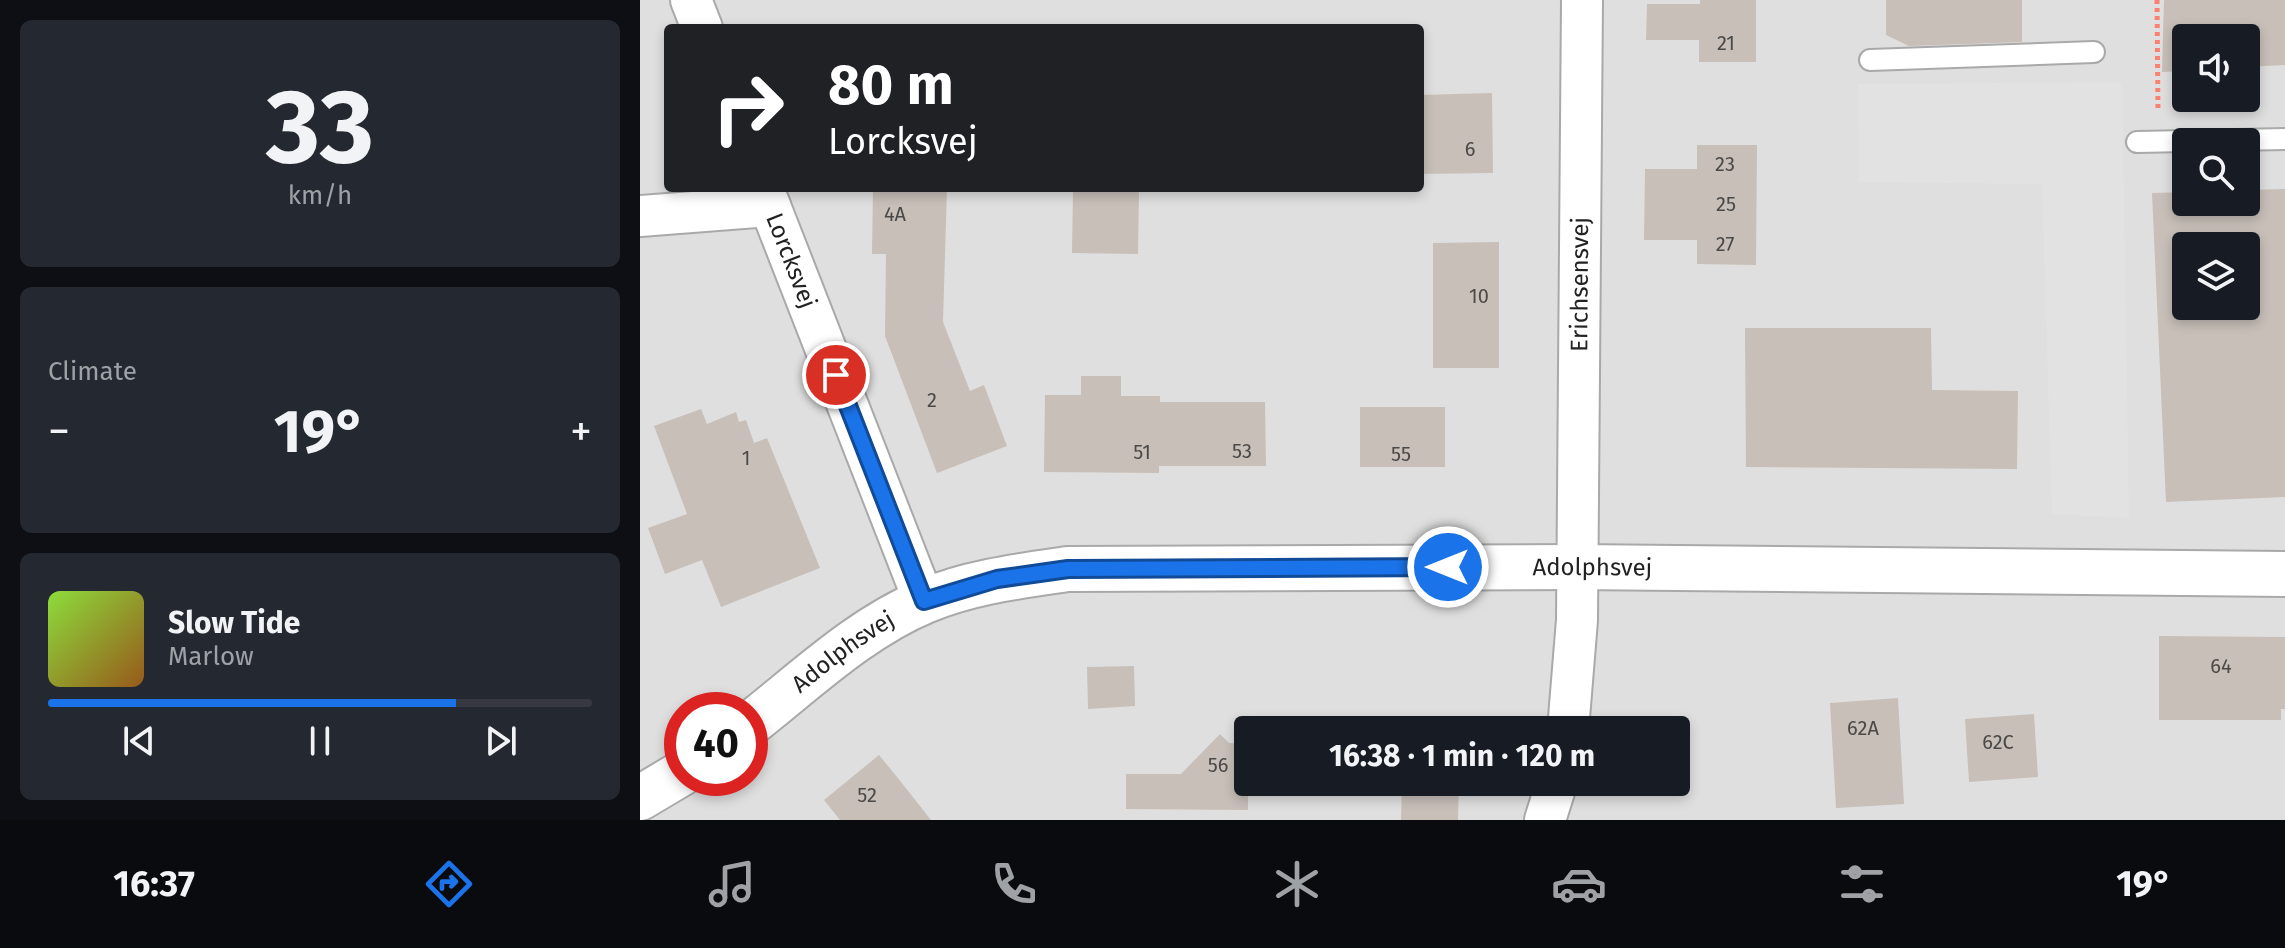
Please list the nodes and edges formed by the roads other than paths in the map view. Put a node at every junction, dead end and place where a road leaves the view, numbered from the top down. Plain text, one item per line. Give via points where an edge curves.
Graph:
1 (691, 0) edge
2 (1582, 0) edge
3 (700, 24) edge
4 (2094, 52) dead end
5 (1870, 60) dead end
6 (2285, 139) edge
7 (2137, 142) dead end
8 (766, 197) edge
9 (640, 216) edge
10 (1575, 567) junction
11 (2285, 574) edge
12 (924, 601) junction
13 (768, 710) edge
14 (1569, 716) edge
15 (664, 784) edge
16 (1553, 796) edge
17 (640, 798) edge
18 (1545, 820) edge

1 - 3 street
2 - 10 street, Erichsensvej
4 - 5 lane
6 - 7 lane
8 - 9 street
8 - 12 street, Lorcksvej
10 - 11 street, Adolphsvej
10 - 12 street, Adolphsvej via 1068,569 997,579
10 - 14 street, Erichsensvej via 1577,620
12 - 13 street, Adolphsvej via 853,642
15 - 17 street
16 - 18 street

